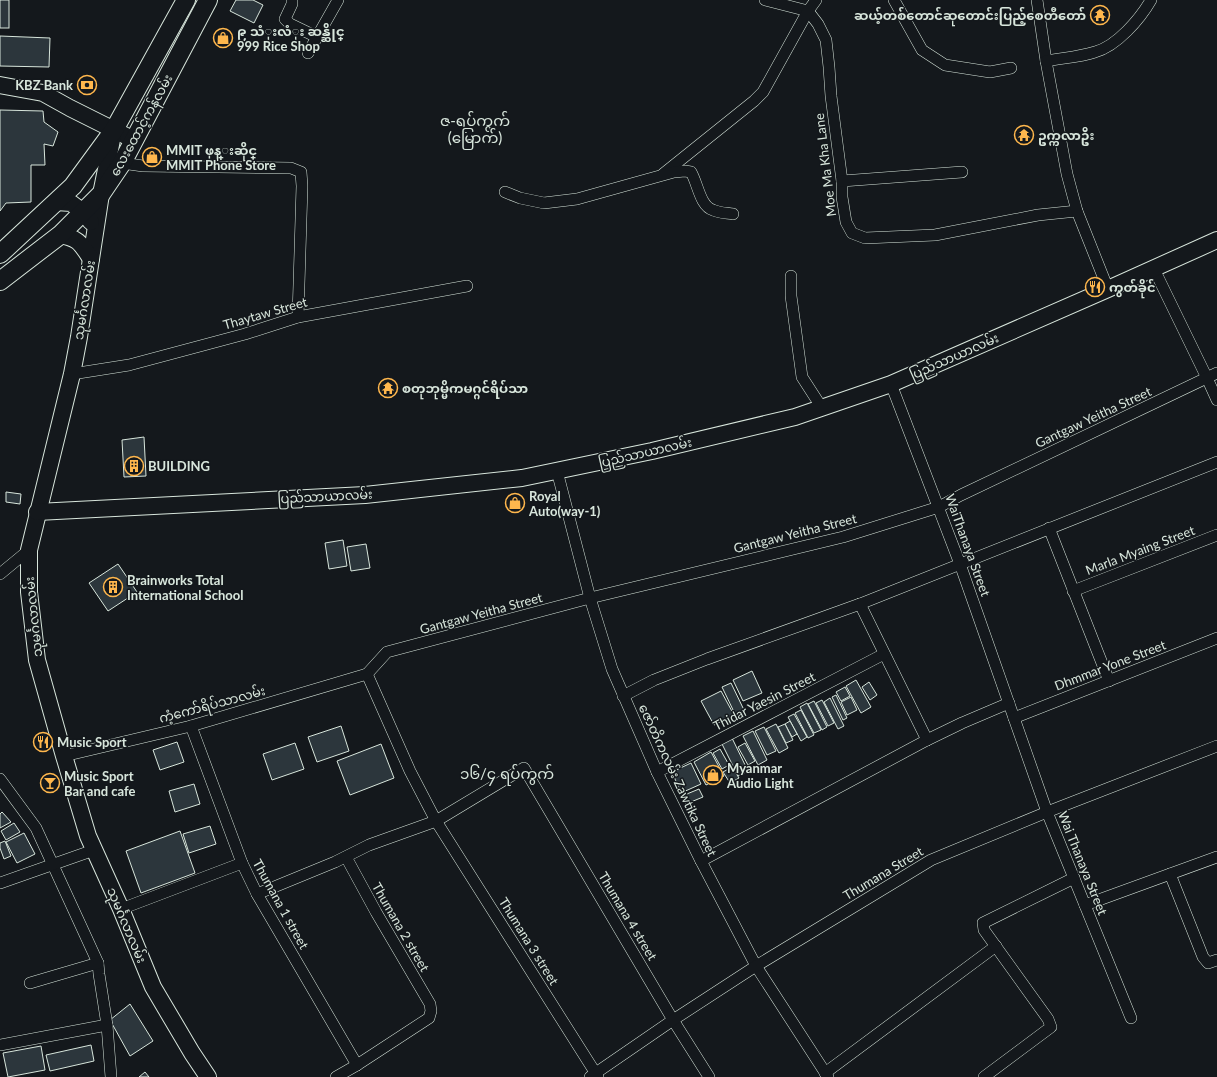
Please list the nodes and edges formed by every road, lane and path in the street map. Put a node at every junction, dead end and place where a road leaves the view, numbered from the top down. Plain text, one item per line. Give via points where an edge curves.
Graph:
1 (186, 0) edge
2 (208, 0) edge
3 (292, 0) edge
4 (338, 0) edge
5 (765, 0) edge
6 (816, 0) edge
7 (894, 0) edge
8 (1037, 0) edge
9 (1151, 0) edge
10 (808, 11) junction
11 (316, 37) junction
12 (308, 53) dead end
13 (1046, 61) junction
14 (1011, 68) dead end
15 (0, 85) edge
16 (114, 130) junction
17 (134, 140) junction
18 (122, 163) junction
19 (962, 172) dead end
20 (661, 176) junction
21 (842, 181) junction
22 (505, 192) dead end
23 (100, 194) junction
24 (56, 202) junction
25 (1077, 211) junction
26 (83, 212) junction
27 (733, 214) dead end
28 (94, 233) junction
29 (60, 235) junction
30 (1217, 240) edge
31 (0, 254) edge
32 (91, 259) junction
33 (1154, 269) junction
34 (791, 276) dead end
35 (0, 281) edge
36 (467, 286) dead end
37 (1108, 289) junction
38 (298, 317) junction
39 (72, 374) junction
40 (1212, 376) edge
41 (891, 384) junction
42 (1217, 400) edge
43 (822, 408) junction
44 (1217, 462) edge
45 (557, 471) junction
46 (939, 507) junction
47 (37, 512) junction
48 (1049, 528) junction
49 (1217, 535) edge
50 (29, 550) junction
51 (960, 564) junction
52 (0, 574) edge
53 (1073, 590) junction
54 (590, 598) junction
55 (860, 604) junction
56 (1217, 638) edge
57 (884, 654) junction
58 (366, 674) junction
59 (1109, 681) junction
60 (623, 696) junction
61 (1009, 702) junction
62 (1014, 718) junction
63 (191, 726) junction
64 (927, 740) junction
65 (1217, 746) edge
66 (64, 756) junction
67 (657, 772) junction
68 (0, 778) edge
69 (1047, 812) junction
70 (436, 821) junction
71 (94, 850) junction
72 (346, 857) junction
73 (1217, 857) edge
74 (700, 861) junction
75 (242, 863) junction
76 (53, 864) junction
77 (1170, 874) junction
78 (1074, 878) junction
79 (0, 883) edge
80 (257, 894) junction
81 (1085, 905) junction
82 (121, 909) junction
83 (996, 946) junction
84 (1217, 960) edge
85 (98, 963) junction
86 (756, 966) junction
87 (30, 983) dead end
88 (1131, 1018) dead end
89 (673, 1020) junction
90 (107, 1025) junction
91 (0, 1045) edge
92 (357, 1064) junction
93 (826, 1075) edge
94 (594, 1076) edge
95 (111, 1077) edge
96 (208, 1077) edge
97 (336, 1077) edge
98 (709, 1077) edge
99 (984, 1077) edge

1 - 16 main road, လေးထောင့်ကန်လမ်း
2 - 17 main road, လေးထောင့်ကန်လမ်း
3 - 11 street via 286,19 290,24
4 - 11 street
5 - 10 street
6 - 10 street
7 - 14 street via 922,50 945,65 990,72
8 - 13 street
9 - 13 street via 1119,40 1097,52
10 - 20 street via 763,92
10 - 21 street, Moe Ma Kha Lane via 826,40 830,96
11 - 12 street
13 - 25 street via 1067,174
15 - 16 street via 43,94
16 - 17 street
16 - 23 street, သုမင်္ဂလာလမ်း
16 - 24 main road, လေးထောင့်ကန်လမ်း via 72,186
17 - 18 main road, လေးထောင့်ကန်လမ်း
18 - 23 main road, လေးထောင့်ကန်လမ်း
18 - 38 street via 143,166 291,168 301,172
19 - 21 street
20 - 22 street via 577,199 544,203
20 - 27 street via 691,172 708,208
21 - 25 street, Moe Ma Kha Lane via 846,222 852,233 865,238 935,235 1038,215
23 - 26 main road, လေးထောင့်ကန်လမ်း
23 - 28 street, သုမင်္ဂလာလမ်း
24 - 26 street via 70,203
24 - 31 main road, လေးထောင့်ကန်လမ်း
25 - 37 street
26 - 28 street via 90,220
26 - 29 main road, လေးထောင့်ကန်လမ်း
28 - 32 street, သုမင်္ဂလာလမ်း
29 - 32 street via 76,239
29 - 35 main road, လေးထောင့်ကန်လမ်း
30 - 33 street, ပြည်သာယာလမ်း
32 - 39 street, သုမင်္ဂလာလမ်း
33 - 37 street, ပြည်သာယာလမ်း
33 - 40 street
34 - 43 street via 791,296 802,377
36 - 38 street, Thaytaw Street
37 - 41 street, ပြည်သာယာလမ်း
38 - 39 street, Thaytaw Street via 245,334 129,364
39 - 47 street, သုမင်္ဂလာလမ်း
40 - 42 street
40 - 46 street, Gantgaw Yeitha Street
41 - 43 street, ပြည်သာယာလမ်း
41 - 46 street, WaiThanaya Street
43 - 45 street, ပြည်သာယာလမ်း via 690,442
44 - 48 street
45 - 47 street, ပြည်သာယာလမ်း via 522,478 366,495
45 - 54 street, ဇော်တိကလမ်း Zawtika Street
46 - 51 street, WaiThanaya Street
46 - 54 street, Gantgaw Yeitha Street via 843,537
47 - 50 street, သုမင်္ဂလာလမ်း
48 - 51 street
48 - 53 street
49 - 53 street, Marla Myaing Street
50 - 52 street
50 - 66 street, သုမင်္ဂလာလမ်း via 29,592 37,660
51 - 55 street
51 - 61 street, WaiThanaya Street
53 - 59 street
54 - 58 street, Gantgaw Yeitha Street via 387,652
54 - 60 street, ဇော်တိကလမ်း Zawtika Street
55 - 57 street
55 - 60 street via 707,659 654,680
56 - 59 street, Dhmmar Yone Street
57 - 64 street
57 - 67 street, Thidar Yaesin Street
58 - 63 street, ကံ့ကော်ရိပ်သာလမ်း
58 - 70 street, Thumana 3 street
59 - 62 street, Dhmmar Yone Street
60 - 67 street, ဇော်တိကလမ်း Zawtika Street
61 - 62 street, WaiThanaya Street
61 - 64 street
62 - 69 street, Wai Thanaya Street
63 - 66 street, ကံ့ကော်ရိပ်သာလမ်း
63 - 75 street, Thumana 1 street
64 - 74 street
65 - 69 street, Thumana Street
66 - 71 street, သုမင်္ဂလာလမ်း
67 - 74 street, ဇော်တိကလမ်း Zawtika Street
68 - 76 street via 36,828
69 - 78 street, Wai Thanaya Street
69 - 86 street, Thumana Street via 932,860
70 - 72 street via 369,845
70 - 89 street, Thumana 4 street via 524,768
70 - 94 street, Thumana 3 street
71 - 76 street
71 - 82 street, သုမင်္ဂလာလမ်း
72 - 80 street
72 - 92 street, Thumana 2 street via 430,1004 431,1011 429,1018
73 - 77 street
74 - 86 street, ဇော်တိကလမ်း Zawtika Street
75 - 80 street, Thumana 1 street
75 - 82 street
76 - 79 street
76 - 85 street
77 - 81 street
77 - 84 street via 1203,957 1208,963
78 - 81 street, Wai Thanaya Street
78 - 83 street via 984,923 984,930
80 - 92 street, Thumana 1 street
81 - 88 street, Wai Thanaya Street
82 - 96 street, သုမင်္ဂလာလမ်း via 153,987
83 - 93 street
83 - 99 street via 1048,1019 1051,1027
85 - 87 street
85 - 90 street
86 - 89 street, Thumana Street
86 - 93 street, ဇော်တိကလမ်း Zawtika Street
89 - 94 street, Thumana Street
89 - 98 street, Thumana 4 street
90 - 91 street
90 - 95 street
92 - 97 street

